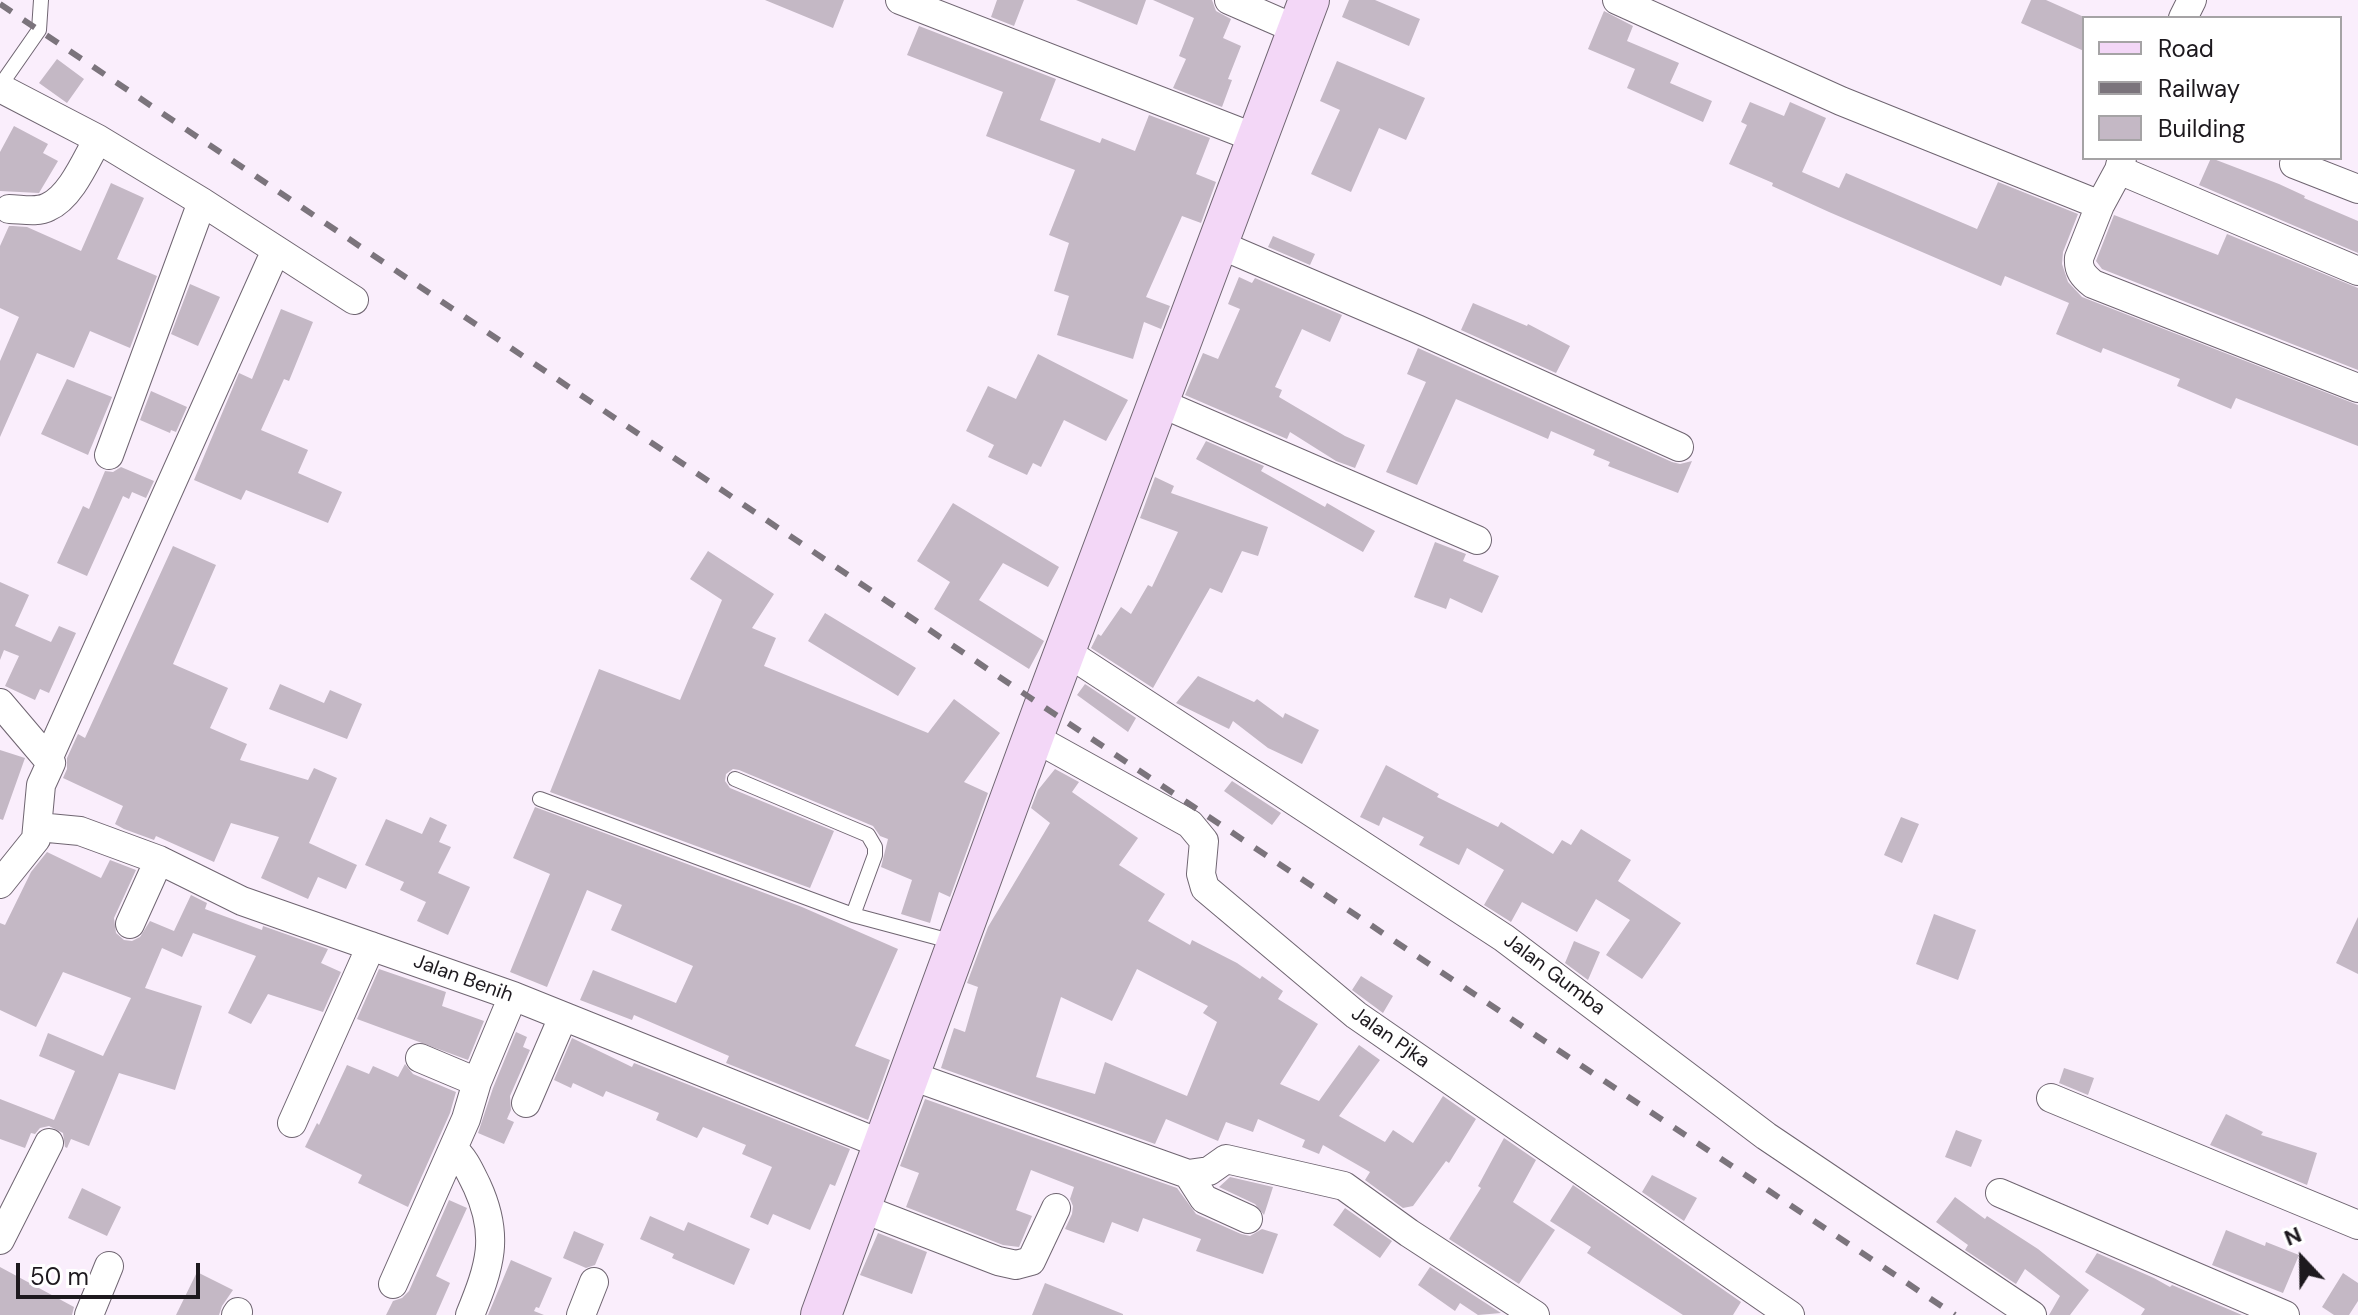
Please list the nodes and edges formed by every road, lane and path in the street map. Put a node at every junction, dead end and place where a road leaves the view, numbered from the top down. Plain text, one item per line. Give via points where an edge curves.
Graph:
1 (41, 0) edge
2 (900, 0) edge
3 (1229, 0) edge
4 (1617, 0) edge
5 (1303, 15) edge
6 (0, 87) edge
7 (98, 139) junction
8 (1258, 139) junction
9 (2120, 164) edge
10 (2294, 164) dead end
11 (2358, 189) edge
12 (202, 202) junction
13 (2100, 205) junction
14 (3, 214) edge
15 (1218, 244) junction
16 (276, 250) junction
17 (2358, 271) edge
18 (354, 300) dead end
19 (2358, 388) edge
20 (1158, 402) junction
21 (1679, 447) dead end
22 (109, 455) dead end
23 (1477, 540) dead end
24 (1065, 651) junction
25 (0, 703) edge
26 (1033, 737) junction
27 (48, 759) junction
28 (735, 779) dead end
29 (540, 799) dead end
30 (38, 827) junction
31 (159, 860) junction
32 (0, 884) edge
33 (853, 915) junction
34 (130, 924) dead end
35 (958, 943) junction
36 (371, 946) junction
37 (513, 996) junction
38 (563, 1017) junction
39 (420, 1058) dead end
40 (909, 1075) junction
41 (477, 1082) junction
42 (2051, 1098) dead end
43 (526, 1103) dead end
44 (292, 1123) dead end
45 (49, 1143) dead end
46 (884, 1145) junction
47 (453, 1149) junction
48 (1188, 1174) junction
49 (2000, 1193) dead end
50 (861, 1208) junction
51 (1056, 1208) dead end
52 (1248, 1219) dead end
53 (2358, 1225) edge
54 (0, 1240) edge
55 (109, 1266) dead end
56 (594, 1282) dead end
57 (393, 1284) dead end
58 (829, 1313) edge
59 (89, 1315) edge
60 (470, 1315) edge
61 (581, 1315) edge
62 (1535, 1315) edge
63 (1790, 1315) edge
64 (2032, 1315) edge
65 (2285, 1315) edge

1 - 6 lane via 39,30
2 - 8 street
3 - 5 street
4 - 13 street via 1841,101
5 - 8 street
6 - 7 street
7 - 12 street
7 - 14 street via 49,207
8 - 15 street
9 - 13 street
9 - 17 street
10 - 11 street
12 - 16 street
12 - 22 street
13 - 19 street via 2079,258 2081,272 2093,284
15 - 20 street
15 - 21 street
16 - 18 street
16 - 27 street
20 - 23 street
20 - 24 street
24 - 26 street
24 - 64 street, Jalan Gumba via 1504,938 1766,1136
25 - 27 street
26 - 35 street
26 - 63 street, Jalan Pjka via 1190,824 1204,841 1205,888 1356,1015
27 - 30 street
28 - 33 lane via 868,835 875,855
29 - 33 lane
30 - 31 street, Jalan Benih via 80,831
30 - 32 street via 36,839
31 - 34 street
31 - 36 street, Jalan Benih via 242,901
33 - 35 lane
35 - 40 street
36 - 37 street, Jalan Benih
36 - 44 street
37 - 38 street, Jalan Benih
37 - 41 street
38 - 43 street
38 - 46 street, Jalan Benih
39 - 41 street
40 - 46 street
40 - 48 street
41 - 47 street
42 - 53 street
45 - 54 street
46 - 50 street
47 - 57 street
47 - 60 street via 467,1165 492,1233
48 - 52 street via 1204,1199
48 - 62 street via 1209,1171 1226,1159 1344,1186
49 - 65 street
50 - 51 street via 1016,1265 1031,1261
50 - 58 street
55 - 59 street
56 - 61 street

